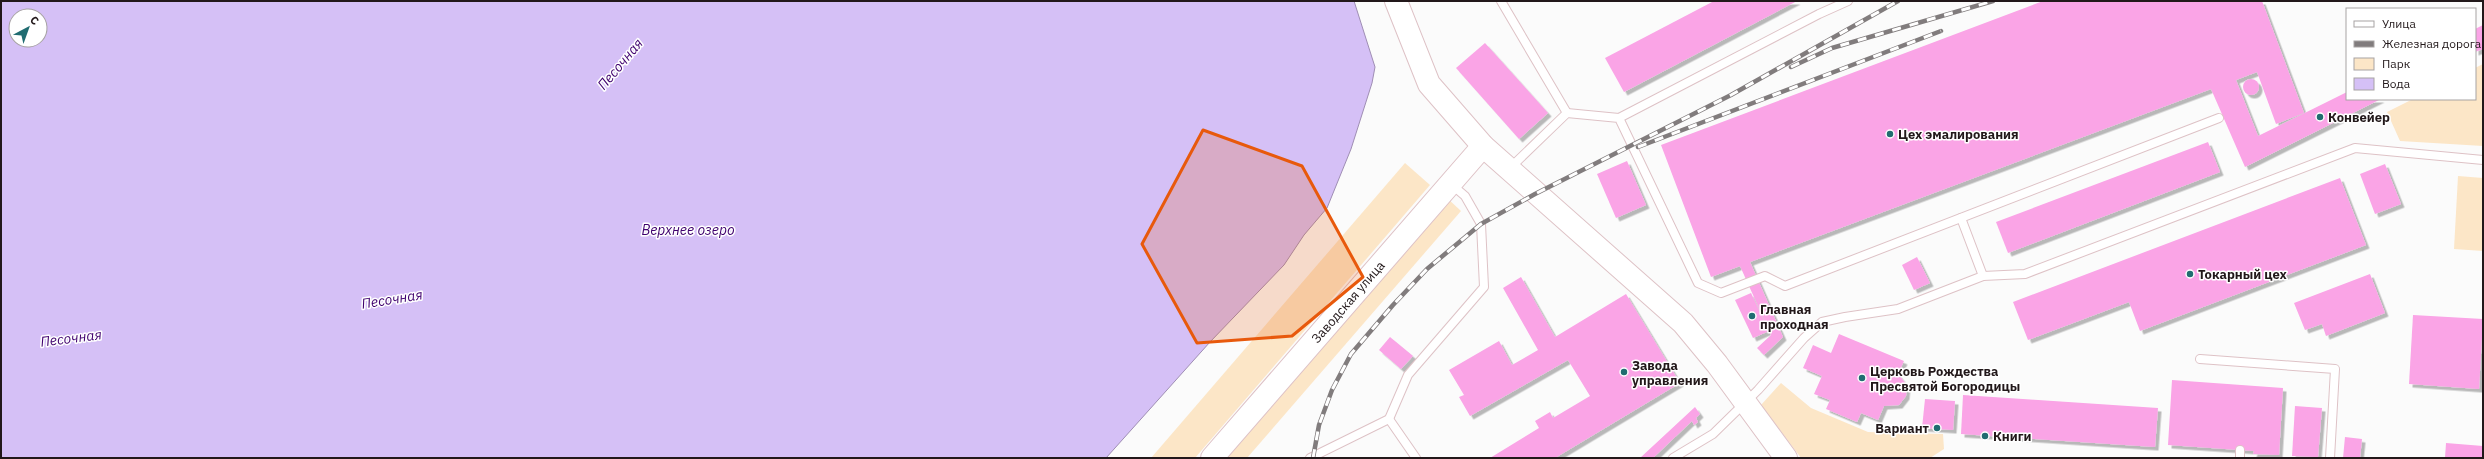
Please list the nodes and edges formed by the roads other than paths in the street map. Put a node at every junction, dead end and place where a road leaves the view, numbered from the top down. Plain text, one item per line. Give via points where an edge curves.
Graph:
1 (1396, 1) edge
2 (1502, 1) edge
3 (1848, 1) edge
4 (1567, 113) junction
5 (1619, 118) junction
6 (2219, 118) dead end
7 (1483, 146) junction
8 (2483, 160) edge
9 (1508, 170) junction
10 (1450, 183) junction
11 (1961, 218) junction
12 (1983, 276) junction
13 (2200, 359) dead end
14 (1744, 403) junction
15 (1389, 420) junction
16 (1212, 458) edge
17 (1310, 458) edge
18 (1416, 458) edge
19 (1673, 458) edge
20 (1786, 458) edge
21 (2330, 458) edge

1 - 7 main road via 1429,84
2 - 4 lane
3 - 5 lane
4 - 5 lane
4 - 9 lane
5 - 11 lane via 1698,283 1721,293 1765,276 1785,286
6 - 11 lane
7 - 9 main road
7 - 10 main road, Заводская улица
8 - 12 lane via 2355,148 2025,274
9 - 14 main road via 1683,323 1717,364
10 - 15 lane via 1465,196 1481,224 1484,287 1408,375
10 - 16 main road, Заводская улица
11 - 12 lane
12 - 14 lane via 1898,309 1822,322
13 - 21 lane via 2335,369
14 - 19 lane via 1713,434
14 - 20 main road
15 - 17 lane
15 - 18 lane

